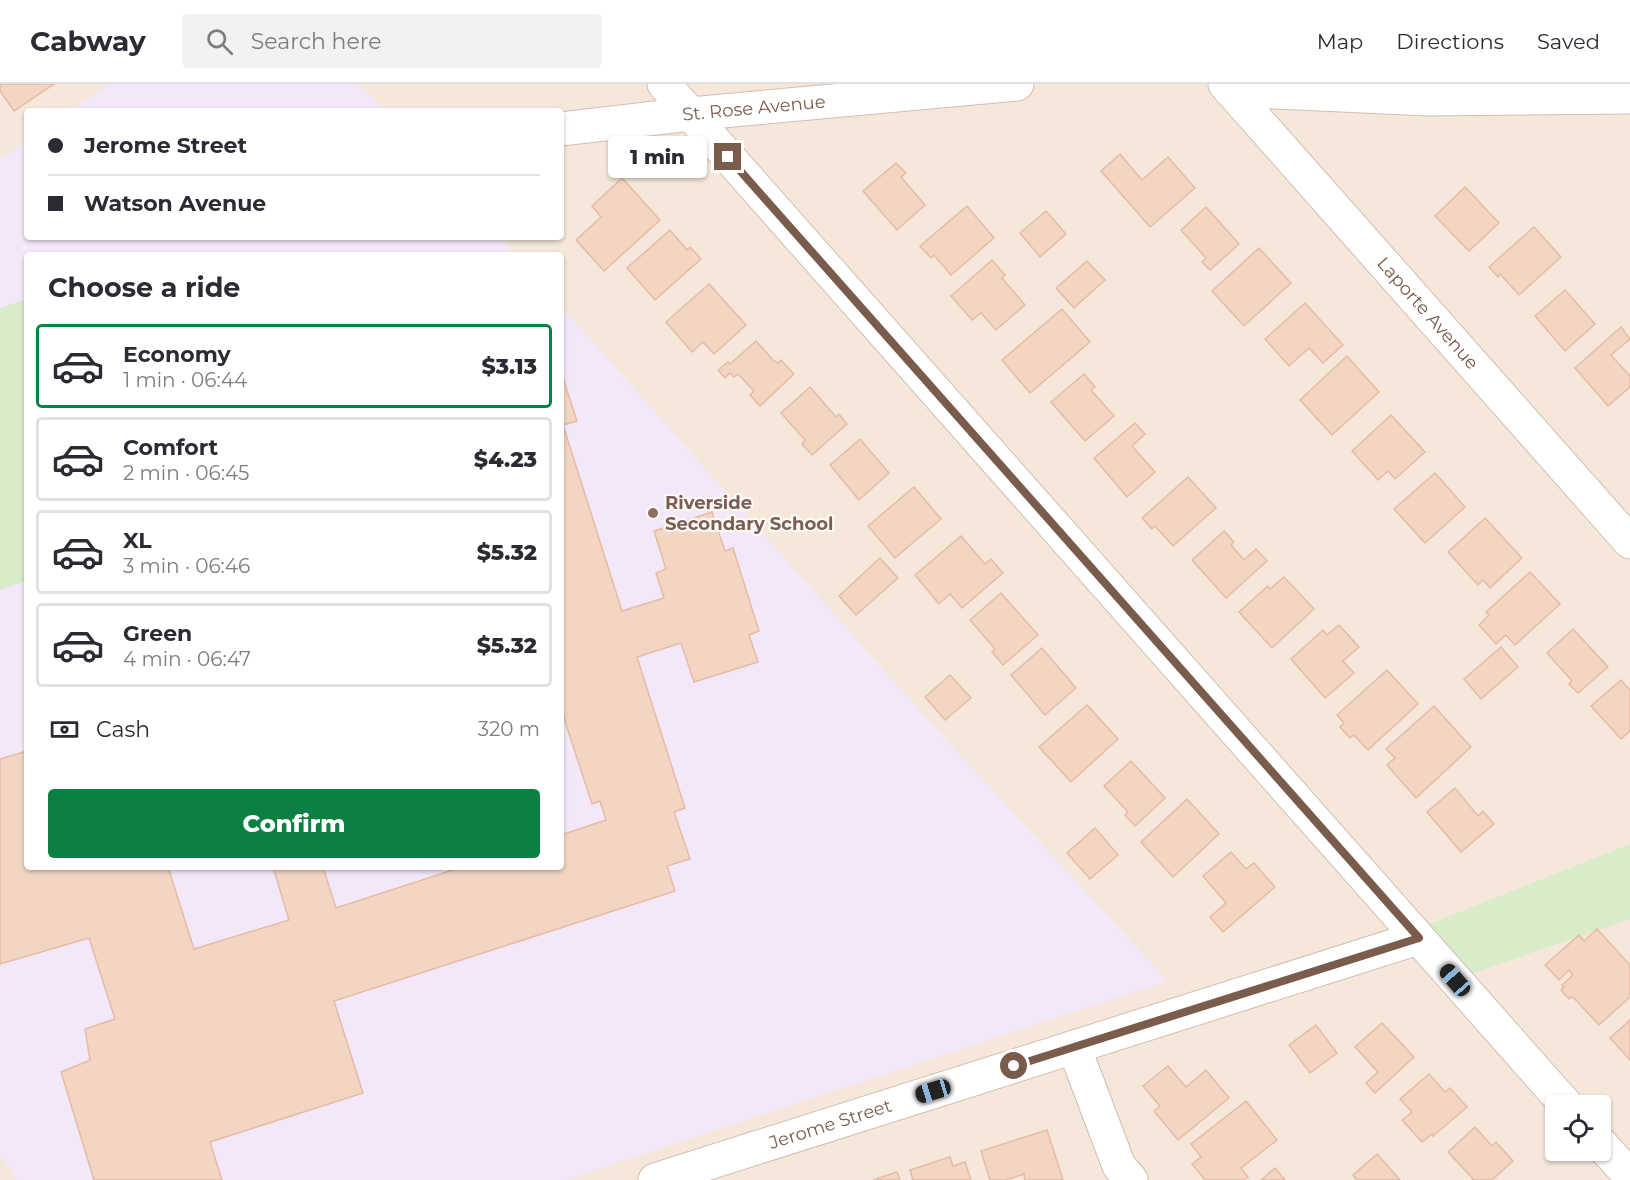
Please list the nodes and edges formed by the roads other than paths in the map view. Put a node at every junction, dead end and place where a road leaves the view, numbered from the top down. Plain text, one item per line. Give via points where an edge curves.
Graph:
1 (664, 84) edge
2 (1017, 84) edge
3 (1228, 87) edge
4 (1630, 97) edge
5 (690, 114) junction
6 (564, 129) edge
7 (1630, 542) edge
8 (1419, 938) junction
9 (1074, 1047) junction
10 (1557, 1095) edge
11 (1611, 1155) edge
12 (1630, 1176) edge
13 (655, 1180) edge
14 (1131, 1180) edge

1 - 5 street
2 - 5 street, St. Rose Avenue
3 - 4 street via 1428,99
3 - 7 street, Laporte Avenue
5 - 6 street, St. Rose Avenue
5 - 8 street
8 - 9 street, Jerome Street
8 - 10 street
9 - 13 street, Jerome Street
9 - 14 street via 1119,1166
11 - 12 street

